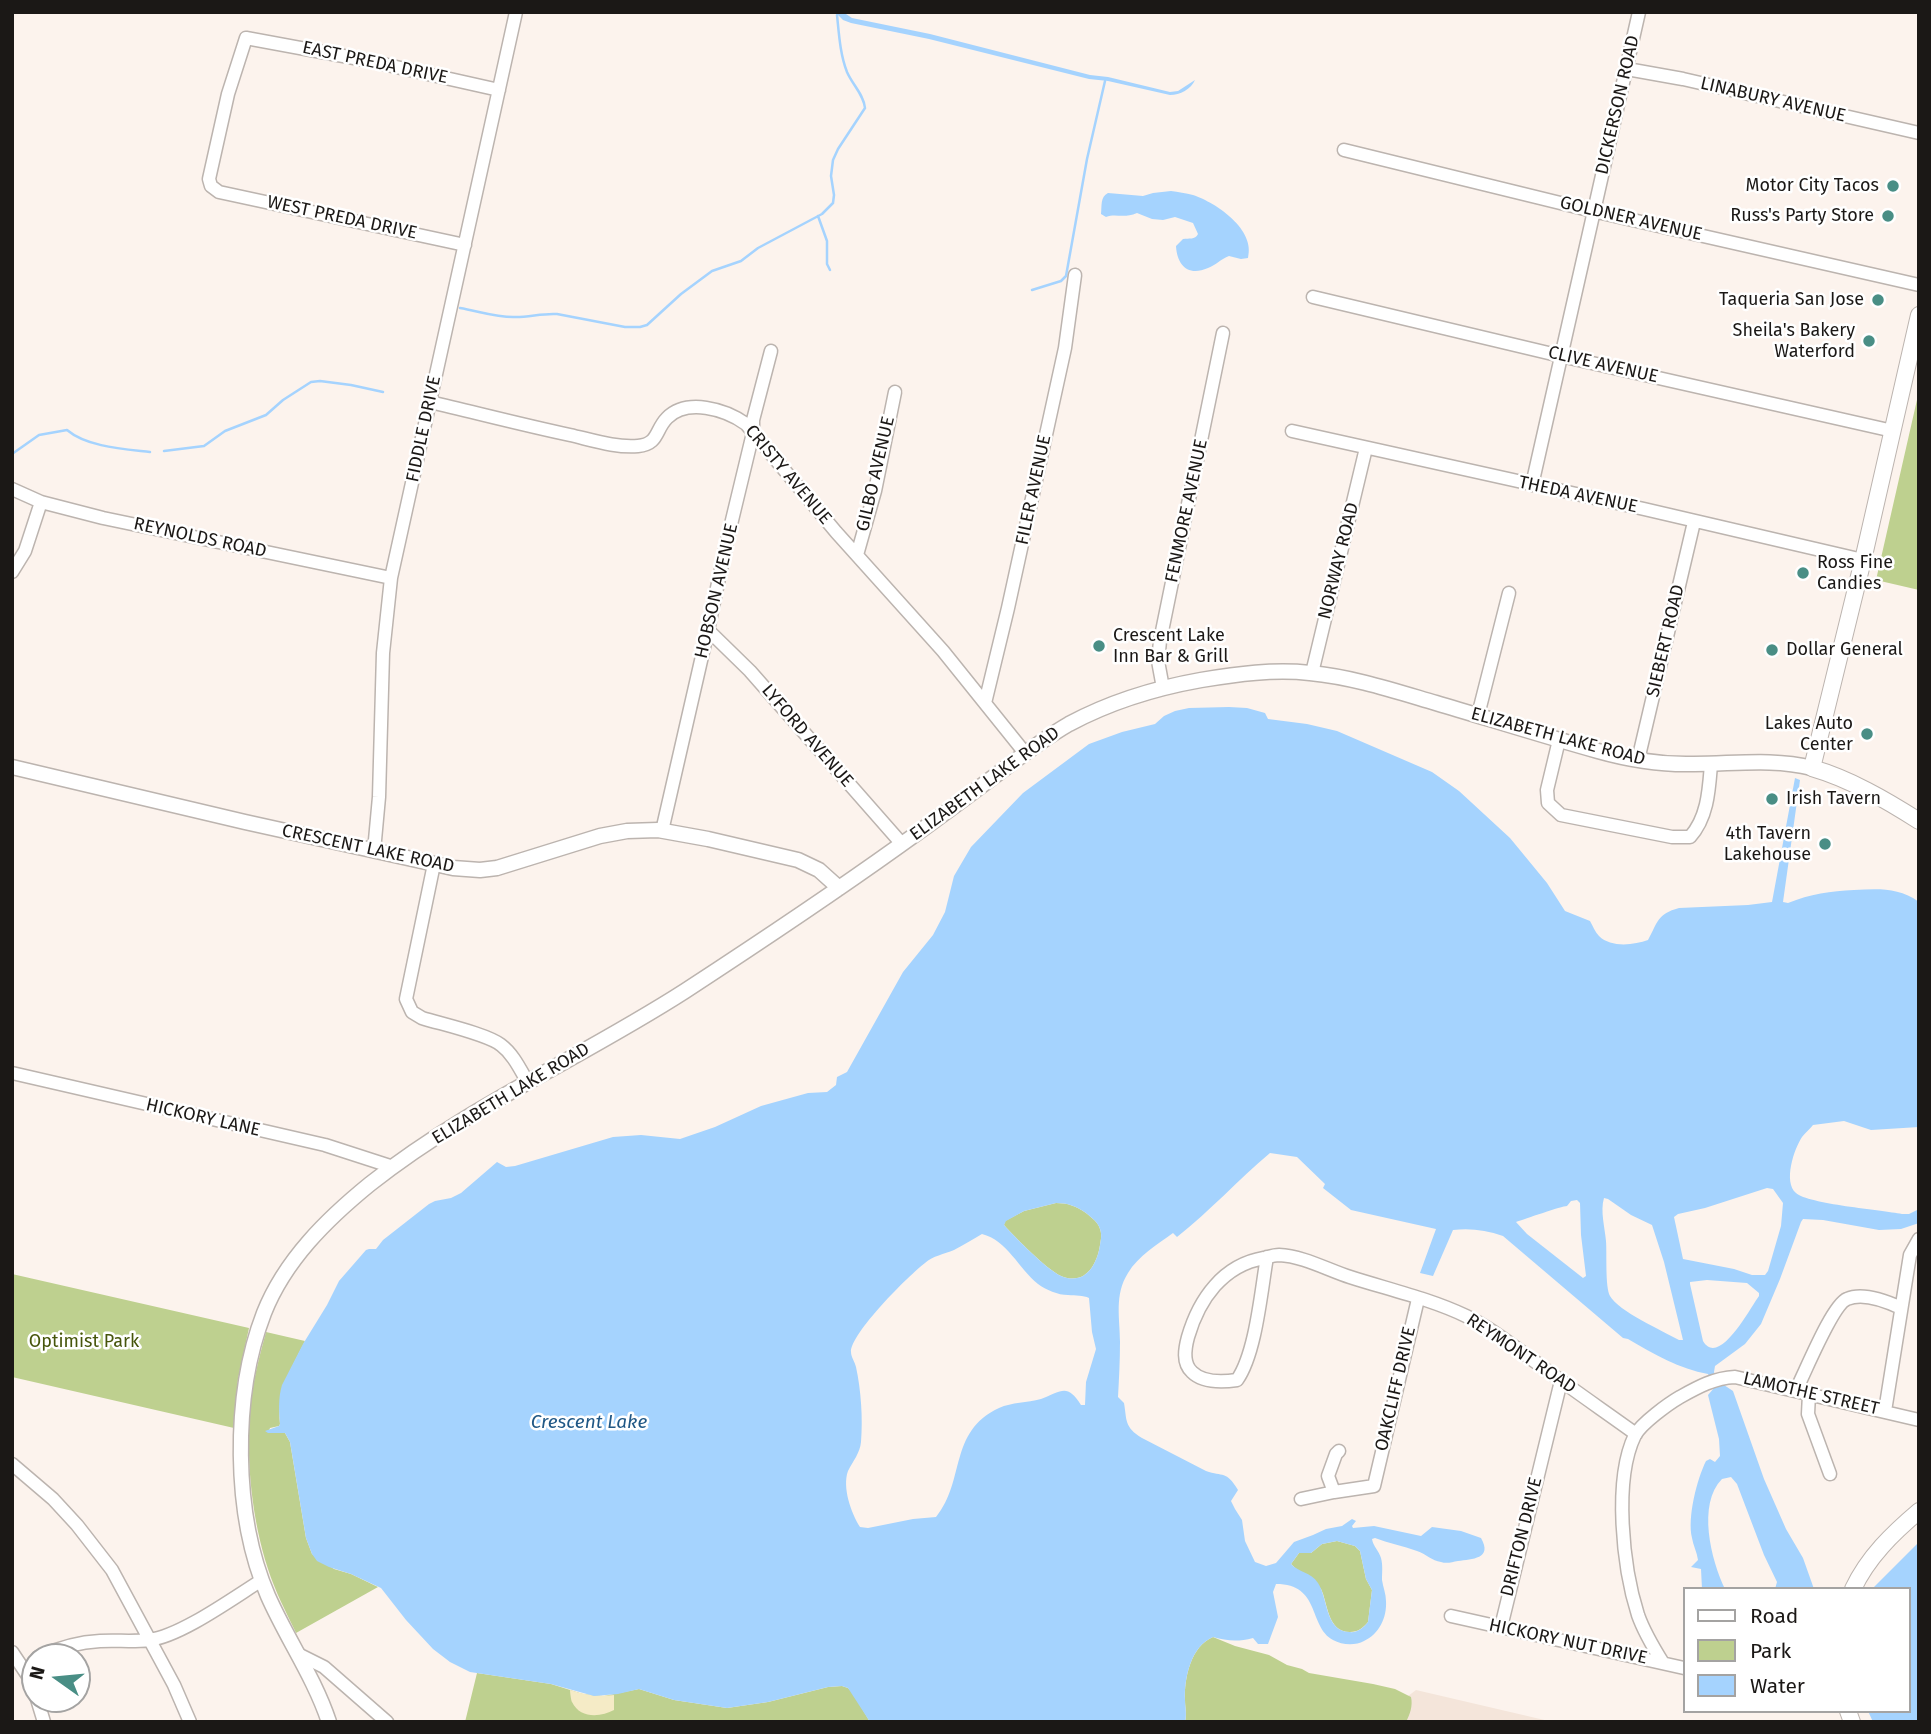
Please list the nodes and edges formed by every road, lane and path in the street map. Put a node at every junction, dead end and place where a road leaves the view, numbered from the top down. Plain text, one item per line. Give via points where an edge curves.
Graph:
1 (516, 12) edge
2 (1639, 12) edge
3 (1627, 69) junction
4 (499, 90) junction
5 (1919, 133) edge
6 (1344, 150) dead end
7 (219, 192) joint
8 (1593, 211) junction
9 (465, 245) junction
10 (1075, 275) dead end
11 (1919, 285) edge
12 (1313, 297) dead end
13 (1919, 315) edge
14 (1223, 333) dead end
15 (771, 351) dead end
16 (1561, 356) junction
17 (895, 392) dead end
18 (430, 402) junction
19 (1292, 431) dead end
20 (1893, 431) junction
21 (753, 433) junction
22 (1366, 448) junction
23 (1532, 485) junction
24 (12, 489) edge
25 (41, 502) junction
26 (1694, 522) junction
27 (857, 555) junction
28 (1863, 560) junction
29 (12, 572) edge
30 (391, 578) junction
31 (1509, 593) dead end
32 (708, 631) junction
33 (1312, 673) junction
34 (1163, 688) junction
35 (985, 704) junction
36 (1478, 715) junction
37 (1559, 740) junction
38 (1025, 753) junction
39 (1638, 760) junction
40 (1711, 764) junction
41 (12, 767) edge
42 (1812, 768) junction
43 (1919, 821) edge
44 (662, 831) junction
45 (902, 845) junction
46 (374, 851) junction
47 (434, 864) junction
48 (839, 888) junction
49 (12, 1073) edge
50 (527, 1081) junction
51 (393, 1167) junction
52 (1919, 1239) edge
53 (1267, 1257) junction
54 (1418, 1299) junction
55 (1900, 1308) junction
56 (1561, 1381) junction
57 (1803, 1392) junction
58 (1885, 1411) junction
59 (1919, 1420) edge
60 (1636, 1434) junction
61 (1339, 1451) dead end
62 (12, 1464) edge
63 (1830, 1474) dead end
64 (1334, 1492) junction
65 (1301, 1499) dead end
66 (1919, 1511) edge
67 (262, 1580) junction
68 (1854, 1587) edge
69 (1451, 1616) dead end
70 (1500, 1627) junction
71 (150, 1640) junction
72 (83, 1643) edge
73 (12, 1652) edge
74 (298, 1654) junction
75 (1663, 1663) junction
76 (21, 1665) edge
77 (1682, 1668) edge
78 (190, 1722) edge
79 (329, 1722) edge
80 (387, 1722) edge

1 - 4 street, FIDDLE DRIVE
2 - 3 street, DICKERSON ROAD
3 - 5 street, LINABURY AVENUE
3 - 8 street, DICKERSON ROAD
4 - 7 street, EAST PREDA DRIVE via 246,38 209,179
4 - 9 street, FIDDLE DRIVE
6 - 8 street, GOLDNER AVENUE
7 - 9 street, WEST PREDA DRIVE
8 - 11 street, GOLDNER AVENUE
8 - 16 street, DICKERSON ROAD
9 - 18 street, FIDDLE DRIVE
10 - 35 street, FILER AVENUE via 1065,348
12 - 16 street, CLIVE AVENUE
13 - 20 main road
14 - 34 street, FENMORE AVENUE via 1160,641
15 - 21 street, HOBSON AVENUE
16 - 20 street, CLIVE AVENUE
16 - 23 street, DICKERSON ROAD
17 - 27 street, GILBO AVENUE
18 - 21 street, CRISTY AVENUE via 614,445 648,445 679,409 698,407 736,417
18 - 30 street, FIDDLE DRIVE
19 - 22 street, THEDA AVENUE
20 - 28 main road
21 - 27 street, CRISTY AVENUE
21 - 32 street, HOBSON AVENUE
22 - 23 street, THEDA AVENUE
22 - 33 street, NORWAY ROAD
23 - 26 street, THEDA AVENUE
24 - 25 street, REYNOLDS ROAD
25 - 29 street via 25,551
25 - 30 street, REYNOLDS ROAD
26 - 28 street, THEDA AVENUE
26 - 39 street, SIEBERT ROAD
27 - 35 street, CRISTY AVENUE
28 - 42 main road
30 - 46 street, FIDDLE DRIVE
31 - 36 street
32 - 44 street, HOBSON AVENUE
32 - 45 street, LYFORD AVENUE via 750,671
33 - 34 street, ELIZABETH LAKE ROAD via 1241,674
33 - 36 street, ELIZABETH LAKE ROAD
34 - 38 street, ELIZABETH LAKE ROAD via 1082,718
35 - 38 street, CRISTY AVENUE
36 - 37 street, ELIZABETH LAKE ROAD
37 - 39 street, ELIZABETH LAKE ROAD
37 - 40 street via 1547,790 1548,803 1561,815 1672,838 1690,837 1698,829 1709,795
38 - 45 street, ELIZABETH LAKE ROAD
39 - 40 street, ELIZABETH LAKE ROAD
40 - 42 street, ELIZABETH LAKE ROAD via 1764,761
41 - 46 street, CRESCENT LAKE ROAD
42 - 43 main road
44 - 47 street, CRESCENT LAKE ROAD via 611,833 497,868
44 - 48 street, CRESCENT LAKE ROAD via 798,860 824,873
45 - 48 street, ELIZABETH LAKE ROAD
46 - 47 street, CRESCENT LAKE ROAD
47 - 50 street via 406,999 412,1012 422,1018 501,1044
48 - 50 street, ELIZABETH LAKE ROAD via 662,1005
49 - 51 street, HICKORY LANE via 325,1145
50 - 51 street, ELIZABETH LAKE ROAD
51 - 67 street, ELIZABETH LAKE ROAD via 345,1205 305,1246 280,1281 260,1325 245,1387 241,1451 247,1519
52 - 55 street via 1910,1255
53 - 53 street, REYMONT ROAD via 1245,1369 1237,1380 1207,1380 1192,1372 1185,1362 1185,1347 1204,1297 1222,1277 1249,1260
53 - 54 street, REYMONT ROAD via 1301,1260
54 - 56 street, REYMONT ROAD via 1469,1317
54 - 64 street, OAKCLIFF DRIVE via 1374,1486
55 - 57 street via 1867,1297 1841,1303
55 - 58 street
56 - 60 street, REYMONT ROAD
56 - 70 street, DRIFTON DRIVE
57 - 58 street, LAMOTHE STREET
57 - 60 street, LAMOTHE STREET via 1735,1377 1713,1380 1674,1401
57 - 63 street
58 - 59 street, LAMOTHE STREET
60 - 75 street via 1622,1489 1628,1576 1639,1618
61 - 64 street via 1328,1476
62 - 71 street via 53,1499 93,1545
64 - 65 street
66 - 68 main road via 1882,1545
67 - 71 street via 171,1634
67 - 74 street, ELIZABETH LAKE ROAD
69 - 70 street, HICKORY NUT DRIVE
70 - 75 street, HICKORY NUT DRIVE
71 - 72 street
71 - 78 street
73 - 76 street
74 - 79 street, ELIZABETH LAKE ROAD
74 - 80 street via 324,1667
75 - 77 street, HICKORY NUT DRIVE

